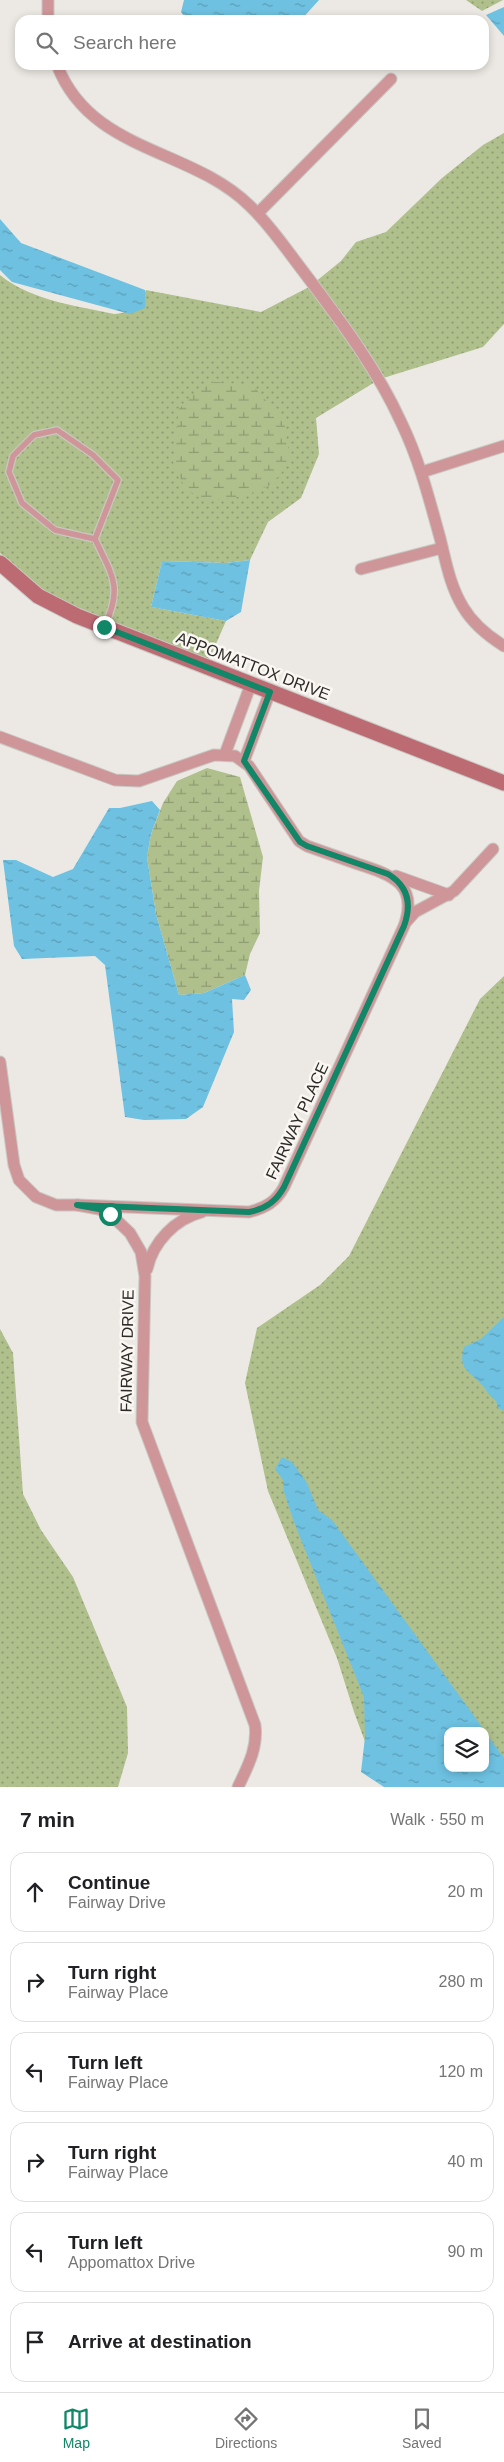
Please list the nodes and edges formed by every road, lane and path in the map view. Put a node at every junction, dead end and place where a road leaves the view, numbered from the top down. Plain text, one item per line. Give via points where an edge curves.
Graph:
1 (48, 0) edge
2 (48, 15) edge
3 (59, 70) edge
4 (391, 79) dead end
5 (258, 213) junction
6 (504, 446) edge
7 (422, 472) junction
8 (95, 539) junction
9 (442, 548) junction
10 (0, 563) edge
11 (361, 568) dead end
12 (104, 627) junction
13 (504, 646) edge
14 (251, 684) junction
15 (270, 692) junction
16 (0, 737) edge
17 (6, 743) edge
18 (225, 754) junction
19 (244, 761) junction
20 (504, 783) edge
21 (493, 849) dead end
22 (388, 874) junction
23 (449, 895) junction
24 (404, 926) junction
25 (0, 1062) edge
26 (77, 1205) junction
27 (219, 1210) junction
28 (145, 1276) junction
29 (238, 1787) edge

1 - 2 street
3 - 5 street via 78,102 104,126 216,180
4 - 5 street
5 - 7 street via 369,362 401,420
6 - 7 street
7 - 9 street
8 - 8 lane via 118,480 93,455 57,430 34,435 13,456 10,472 22,504 55,530
8 - 12 lane via 116,587 114,606
9 - 11 street
9 - 13 street via 463,608 488,635
10 - 12 street, APPOMATTOX DRIVE via 53,605
12 - 14 street, APPOMATTOX DRIVE
14 - 15 street, APPOMATTOX DRIVE
14 - 18 street
15 - 19 street
15 - 20 street, APPOMATTOX DRIVE
16 - 17 street
17 - 18 street via 128,782
18 - 19 street
19 - 22 street, FAIRWAY PLACE via 300,842
21 - 23 street
22 - 23 street, FAIRWAY PLACE
22 - 24 street, FAIRWAY PLACE via 401,883 407,896 409,909
23 - 24 street via 415,912
24 - 27 street, FAIRWAY PLACE via 280,1195 260,1210
25 - 26 street, FAIRWAY DRIVE via 14,1165 19,1180 45,1202
26 - 27 street, FAIRWAY PLACE
26 - 28 street, FAIRWAY DRIVE via 99,1209 121,1224 138,1246
27 - 28 street via 192,1215 176,1225 154,1250
28 - 29 street, FAIRWAY DRIVE via 142,1422 255,1725 253,1754

